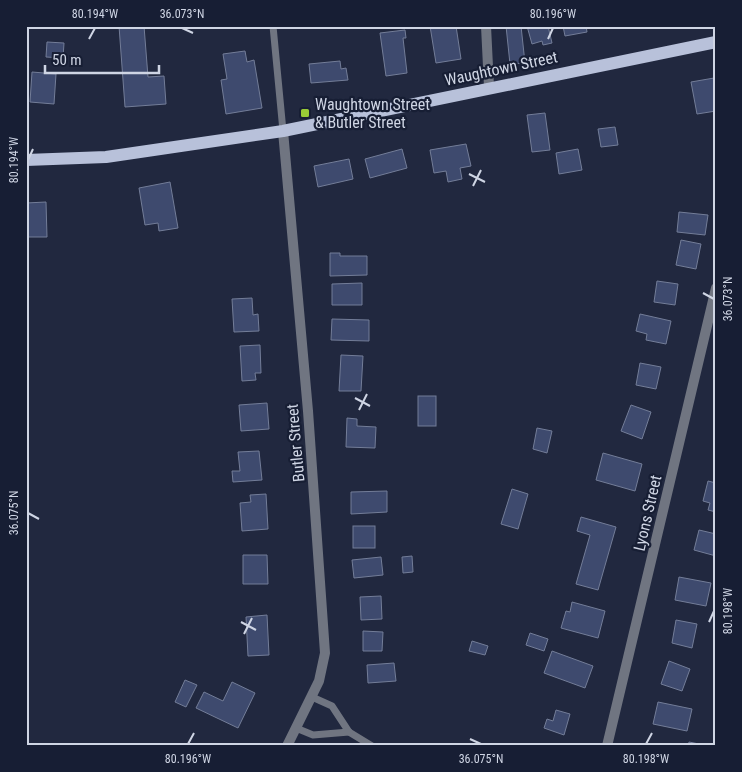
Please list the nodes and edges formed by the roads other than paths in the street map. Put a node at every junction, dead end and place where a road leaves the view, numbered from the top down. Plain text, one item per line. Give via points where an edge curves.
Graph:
1 (273, 26) edge
2 (486, 26) edge
3 (716, 42) edge
4 (489, 87) junction
5 (283, 131) junction
6 (26, 160) edge
7 (716, 288) edge
8 (312, 697) junction
9 (296, 728) junction
10 (349, 732) junction
11 (287, 746) edge
12 (372, 746) edge
13 (607, 746) edge

1 - 5 lane
2 - 4 street
3 - 4 main road, Waughtown Street
4 - 5 main road, Waughtown Street
5 - 6 main road, Waughtown Street via 106,157
5 - 8 street, Butler Street via 325,626 325,653
7 - 13 street, Lyons Street
8 - 9 street, Butler Street
8 - 10 lane via 332,706
9 - 10 lane via 313,734
9 - 11 street, Butler Street
10 - 12 lane

